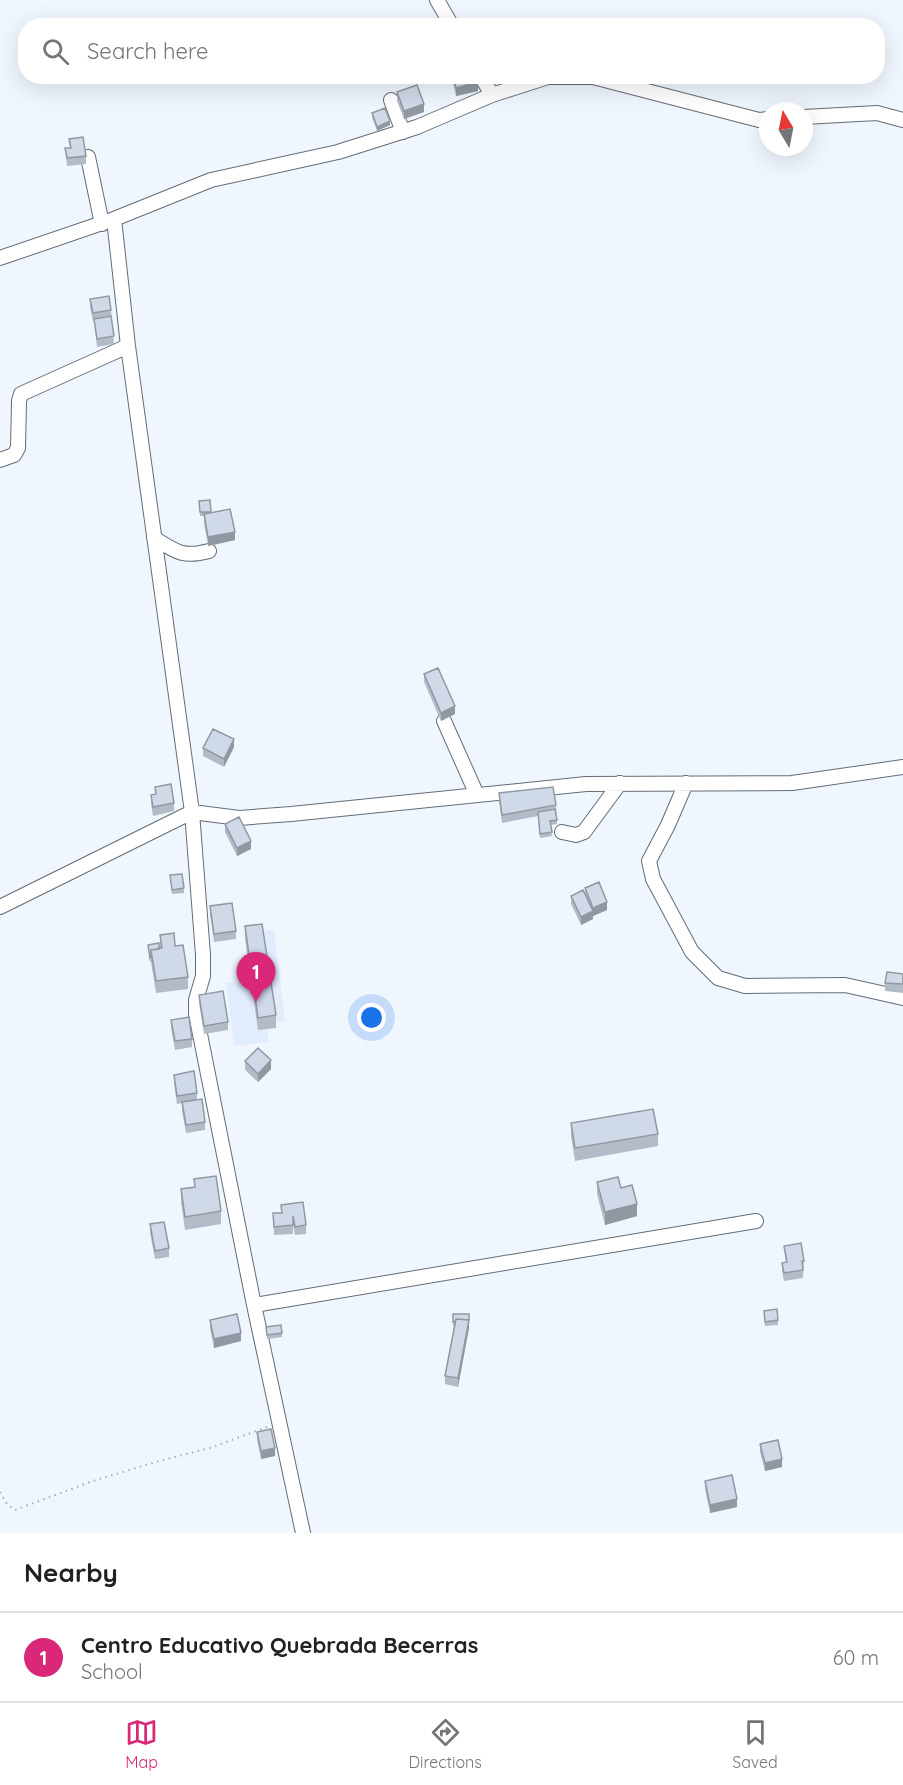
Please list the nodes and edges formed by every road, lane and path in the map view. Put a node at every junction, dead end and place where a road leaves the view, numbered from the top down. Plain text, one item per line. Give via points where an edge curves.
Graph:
1 (437, 0) edge
2 (447, 18) edge
3 (486, 84) edge
4 (526, 84) edge
5 (620, 84) edge
6 (492, 95) junction
7 (391, 100) dead end
8 (813, 117) edge
9 (759, 120) edge
10 (903, 120) edge
11 (403, 132) junction
12 (88, 157) edge
13 (108, 222) junction
14 (0, 258) edge
15 (128, 345) junction
16 (0, 460) edge
17 (154, 538) junction
18 (209, 551) dead end
19 (444, 720) edge
20 (903, 767) edge
21 (620, 783) junction
22 (686, 783) junction
23 (477, 795) junction
24 (192, 812) junction
25 (562, 832) dead end
26 (0, 907) edge
27 (903, 998) edge
28 (756, 1221) dead end
29 (254, 1305) junction
30 (279, 1419) junction
31 (0, 1492) edge
32 (303, 1533) edge

1 - 2 street
3 - 6 street
4 - 6 street
5 - 9 street
6 - 11 street
7 - 11 street
8 - 10 street via 877,113
11 - 13 street via 338,152 211,180
12 - 13 street
13 - 14 street
13 - 15 street
15 - 16 street via 21,394 18,448 14,455
15 - 17 street
17 - 18 street via 179,553
17 - 24 street
19 - 23 street
20 - 22 street via 792,783
21 - 22 street
21 - 23 street
21 - 25 street via 584,832
22 - 27 street via 649,861 653,879 693,952 718,978 745,986 845,985
23 - 24 street via 239,818
24 - 26 street
24 - 29 street via 203,955 196,1014
28 - 29 street
29 - 30 street
30 - 31 path via 264,1430 90,1482 15,1510
30 - 32 street

